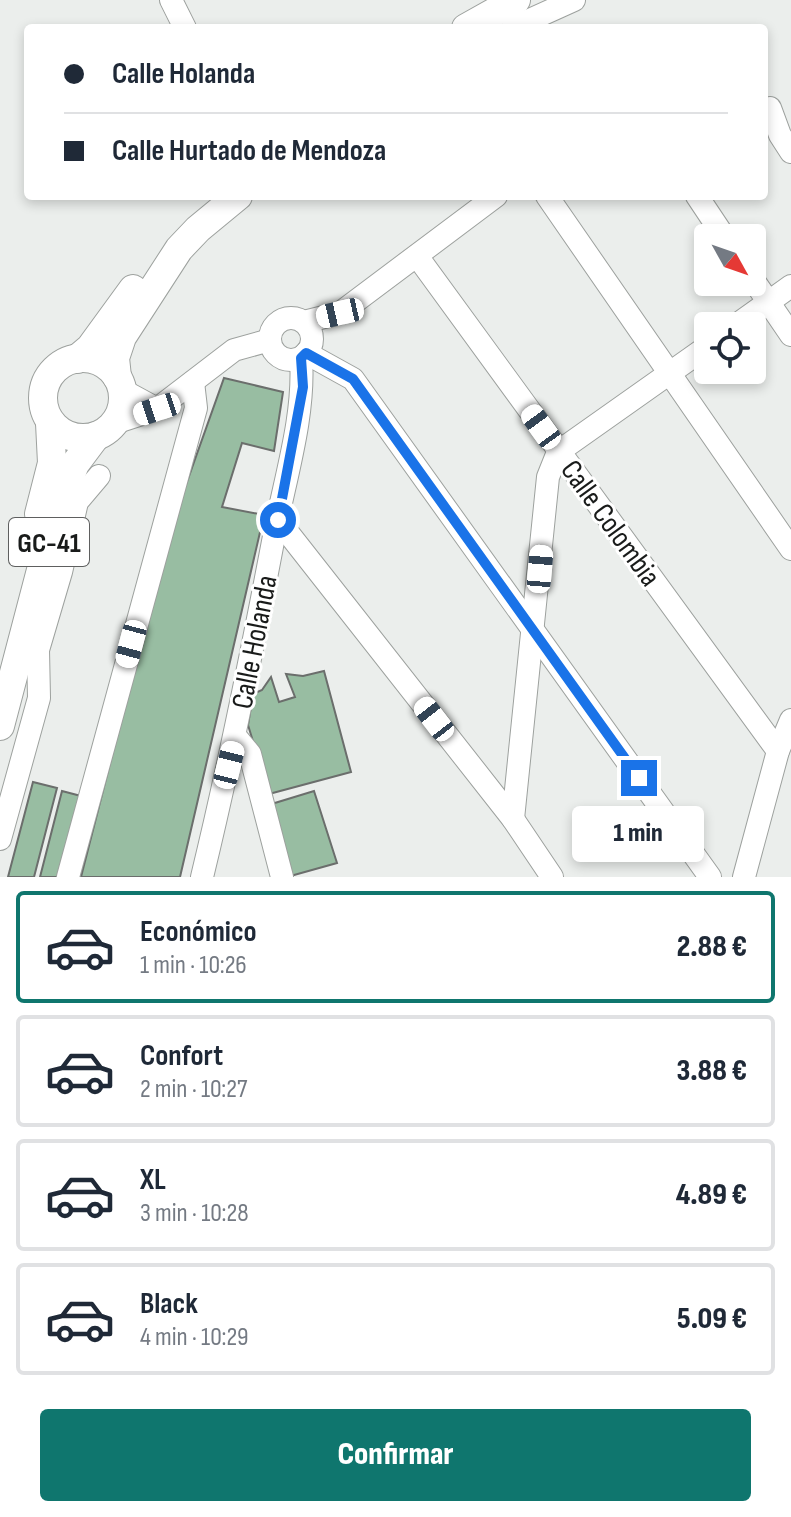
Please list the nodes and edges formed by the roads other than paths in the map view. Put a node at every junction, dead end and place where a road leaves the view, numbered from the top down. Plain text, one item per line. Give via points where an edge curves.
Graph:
1 (171, 0) edge
2 (516, 0) edge
3 (574, 0) edge
4 (183, 24) edge
5 (473, 24) edge
6 (520, 24) edge
7 (775, 107) edge
8 (791, 152) edge
9 (233, 200) edge
10 (491, 200) edge
11 (550, 200) edge
12 (700, 200) edge
13 (716, 224) edge
14 (179, 249) junction
15 (417, 256) junction
16 (791, 286) edge
17 (764, 296) edge
18 (767, 301) junction
19 (753, 312) edge
20 (304, 322) junction
21 (791, 335) edge
22 (270, 340) junction
23 (304, 355) junction
24 (694, 357) edge
25 (77, 359) junction
26 (670, 375) junction
27 (193, 382) junction
28 (119, 383) junction
29 (157, 409) junction
30 (50, 423) junction
31 (105, 429) junction
32 (558, 452) junction
33 (99, 476) dead end
34 (278, 520) junction
35 (791, 549) edge
36 (53, 565) junction
37 (534, 630) junction
38 (17, 655) junction
39 (791, 720) edge
40 (0, 726) edge
41 (236, 737) junction
42 (778, 751) junction
43 (513, 819) junction
44 (0, 839) edge
45 (68, 877) edge
46 (202, 877) edge
47 (282, 877) edge
48 (552, 877) edge
49 (710, 877) edge
50 (744, 877) edge

1 - 4 street
2 - 5 main road
3 - 6 street
7 - 8 street via 780,135
9 - 14 main road, GC-41
10 - 15 street
11 - 26 street
12 - 13 street
14 - 25 main road, GC-41 via 160,260 123,299
14 - 28 main road, GC-41 via 122,337 115,358
15 - 20 street via 340,313
15 - 32 street, Calle Colombia
16 - 18 street
17 - 18 street
18 - 19 street
18 - 21 street
20 - 22 street via 280,320
20 - 23 street via 312,336
22 - 23 street via 280,357
22 - 27 street via 234,350
23 - 34 street, Calle Holanda
23 - 37 street via 353,379
24 - 26 street
25 - 28 main road via 106,366
25 - 30 main road, GC-41 via 64,363 45,383 42,397
26 - 32 street
26 - 35 street
27 - 29 street
27 - 45 street via 196,408
28 - 29 street
28 - 31 main road, GC-41 via 120,412
29 - 31 street
30 - 31 main road via 79,438
30 - 38 main road, GC-41 via 52,463 14,617
31 - 36 main road, GC-41 via 75,464 57,509
32 - 37 street via 548,477
32 - 42 street, Calle Colombia
33 - 36 street via 77,502
34 - 41 street, Calle Holanda
34 - 43 street
36 - 38 main road, GC-41
36 - 44 street via 38,650 39,698
37 - 43 street
37 - 49 street
38 - 40 main road, GC-41
39 - 42 street
41 - 46 street, Calle Holanda
41 - 47 street via 250,754
42 - 50 street
43 - 48 street

